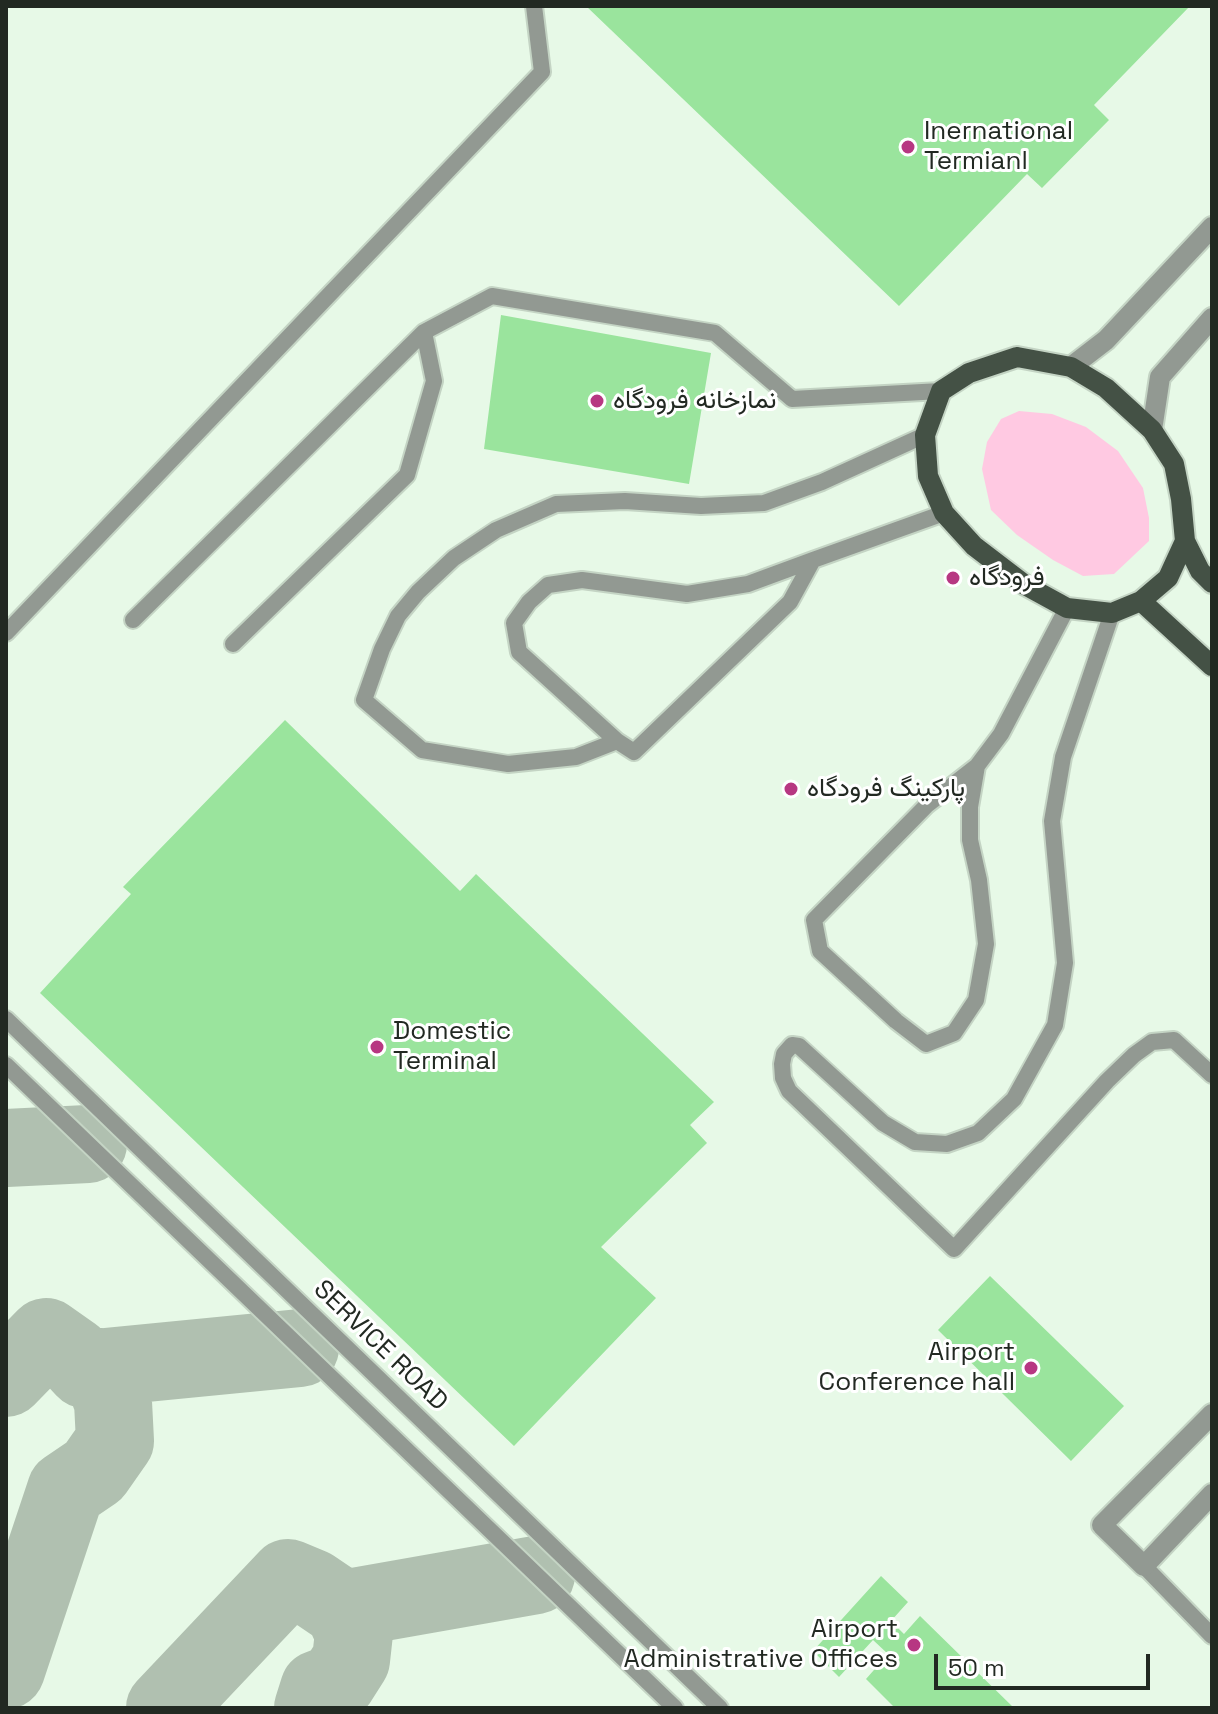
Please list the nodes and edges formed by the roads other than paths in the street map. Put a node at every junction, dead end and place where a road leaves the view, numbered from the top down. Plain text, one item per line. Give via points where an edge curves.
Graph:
1 (534, 6) edge
2 (1212, 227) edge
3 (1212, 318) edge
4 (424, 332) junction
5 (1071, 367) junction
6 (941, 391) junction
7 (1152, 430) junction
8 (925, 435) junction
9 (944, 513) junction
10 (1185, 541) junction
11 (813, 560) junction
12 (1212, 583) edge
13 (1141, 601) junction
14 (1067, 608) junction
15 (1112, 613) junction
16 (133, 620) dead end
17 (6, 633) edge
18 (233, 644) dead end
19 (1212, 666) edge
20 (617, 741) junction
21 (977, 766) junction
22 (6, 1019) edge
23 (6, 1065) edge
24 (1212, 1075) edge
25 (1212, 1414) edge
26 (1212, 1494) edge
27 (1144, 1566) junction
28 (1212, 1636) edge
29 (675, 1708) edge
30 (720, 1708) edge

1 - 17 lane via 542,72
2 - 5 street via 1106,340
3 - 7 street via 1160,377
4 - 6 lane via 492,296 715,333 792,399
4 - 16 lane
4 - 18 lane via 434,381 407,475
5 - 6 main road via 1017,357 969,373
5 - 7 main road via 1106,388
6 - 8 main road
7 - 10 main road via 1174,464
8 - 9 main road via 928,476
8 - 20 lane via 764,503 556,504 496,530 454,558 398,616 364,700 422,750 508,764 576,757
9 - 11 lane
9 - 14 main road via 974,546 1025,585
10 - 12 main road
10 - 13 main road via 1168,578
11 - 20 lane via 790,602 634,752
11 - 20 lane via 748,584 687,594 582,580 548,585 529,602 514,623 519,652
13 - 15 main road
13 - 19 main road
14 - 15 main road
14 - 21 lane via 1001,734
15 - 24 lane via 1063,757 1052,821 1065,963 1055,1025 1014,1099 978,1133 947,1144 915,1142 883,1123 799,1046 792,1045 784,1054 783,1078 789,1091 954,1249 1143,1048 1174,1040
21 - 21 lane via 927,805 814,920 820,951 926,1044 954,1033 976,1000 986,944 970,840
22 - 30 lane, SERVICE ROAD
23 - 29 lane
25 - 27 street via 1102,1525
26 - 27 street
27 - 28 lane

